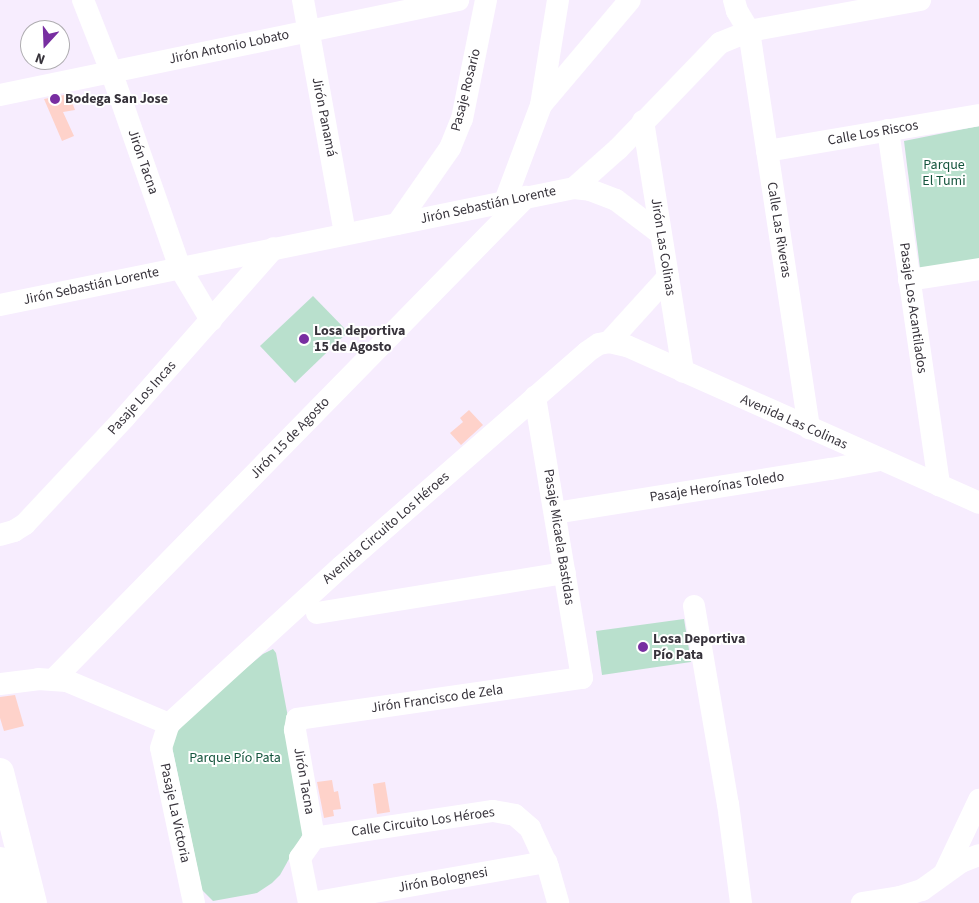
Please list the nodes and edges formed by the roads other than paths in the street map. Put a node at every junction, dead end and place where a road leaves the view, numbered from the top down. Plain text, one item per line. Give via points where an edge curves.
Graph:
1 (83, 0) edge
2 (303, 0) edge
3 (458, 0) edge
4 (486, 0) edge
5 (558, 0) edge
6 (734, 0) edge
7 (920, 0) edge
8 (619, 3) edge
9 (308, 31) junction
10 (749, 31) junction
11 (111, 71) junction
12 (0, 95) edge
13 (541, 105) junction
14 (979, 115) edge
15 (644, 121) junction
16 (888, 130) junction
17 (767, 151) junction
18 (574, 188) junction
19 (516, 199) junction
20 (397, 224) junction
21 (346, 234) junction
22 (661, 234) junction
23 (274, 248) junction
24 (180, 268) junction
25 (979, 269) edge
26 (668, 277) junction
27 (909, 280) junction
28 (0, 305) edge
29 (211, 320) junction
30 (609, 342) junction
31 (683, 372) junction
32 (536, 396) junction
33 (809, 428) junction
34 (880, 460) junction
35 (939, 485) junction
36 (979, 503) edge
37 (555, 513) junction
38 (0, 535) edge
39 (565, 573) junction
40 (694, 606) dead end
41 (317, 613) dead end
42 (582, 678) joint
43 (54, 679) junction
44 (0, 684) edge
45 (169, 724) junction
46 (296, 724) joint
47 (0, 772) edge
48 (979, 802) edge
49 (314, 838) junction
50 (979, 855) edge
51 (0, 861) edge
52 (546, 862) junction
53 (945, 872) junction
54 (887, 901) edge
55 (11, 903) edge
56 (33, 903) edge
57 (194, 903) edge
58 (310, 903) edge
59 (558, 903) edge
60 (741, 903) edge
61 (862, 903) edge

1 - 11 street, Jirón Tacna
2 - 9 street, Jirón Panamá
3 - 9 street, Jirón Antonio Lobato
4 - 20 street, Pasaje Rosario via 462,119 450,148
5 - 13 street
6 - 10 street
7 - 10 street, Jirón Sebastián Lorente
8 - 13 street
9 - 11 street, Jirón Antonio Lobato
9 - 21 street, Jirón Panamá
10 - 15 street, Jirón Sebastián Lorente via 720,43
10 - 17 street, Calle Las Riveras
11 - 12 street, Jirón Antonio Lobato
11 - 24 street, Jirón Tacna
13 - 19 street
14 - 16 street, Calle Los Riscos
15 - 18 street, Jirón Sebastián Lorente
15 - 22 street, Jirón Las Colinas
16 - 17 street, Calle Los Riscos
16 - 27 street, Pasaje Los Acantilados
17 - 33 street, Calle Las Riveras
18 - 19 street, Jirón Sebastián Lorente
18 - 22 street via 616,200
19 - 20 street, Jirón Sebastián Lorente
19 - 43 street, Jirón 15 de Agosto
20 - 21 street, Jirón Sebastián Lorente
21 - 23 street, Jirón Sebastián Lorente
22 - 26 street, Jirón Las Colinas
23 - 24 street, Jirón Sebastián Lorente
23 - 29 street, Pasaje Los Incas
24 - 28 street, Jirón Sebastián Lorente
24 - 29 street, Jirón Tacna
25 - 27 street
26 - 30 street
26 - 31 street, Jirón Las Colinas
27 - 35 street, Pasaje Los Acantilados
29 - 38 street, Pasaje Los Incas via 25,524
30 - 31 street, Avenida Las Colinas via 627,346
30 - 32 street, Avenida Circuito Los Héroes via 587,352
31 - 33 street, Avenida Las Colinas
32 - 37 street, Pasaje Micaela Bastidas
32 - 45 street, Avenida Circuito Los Héroes
33 - 34 street, Avenida Las Colinas
34 - 35 street, Avenida Las Colinas
34 - 37 street, Pasaje Heroínas Toledo
35 - 36 street, Avenida Las Colinas
37 - 39 street, Pasaje Micaela Bastidas
39 - 41 street
39 - 42 street, Pasaje Micaela Bastidas
40 - 60 street via 728,804
42 - 46 street, Jirón Francisco de Zela via 297,719
43 - 44 street
43 - 45 street via 67,681
45 - 57 street, Pasaje La Victoria via 161,748
46 - 49 street, Jirón Tacna
47 - 56 highway
48 - 53 street
49 - 52 street, Calle Circuito Los Héroes via 504,812 525,821
49 - 58 street via 300,858
50 - 53 street
51 - 55 highway
52 - 58 street, Jirón Bolognesi
52 - 59 street, Calle Circuito Los Héroes
53 - 54 street via 922,890
54 - 61 street

